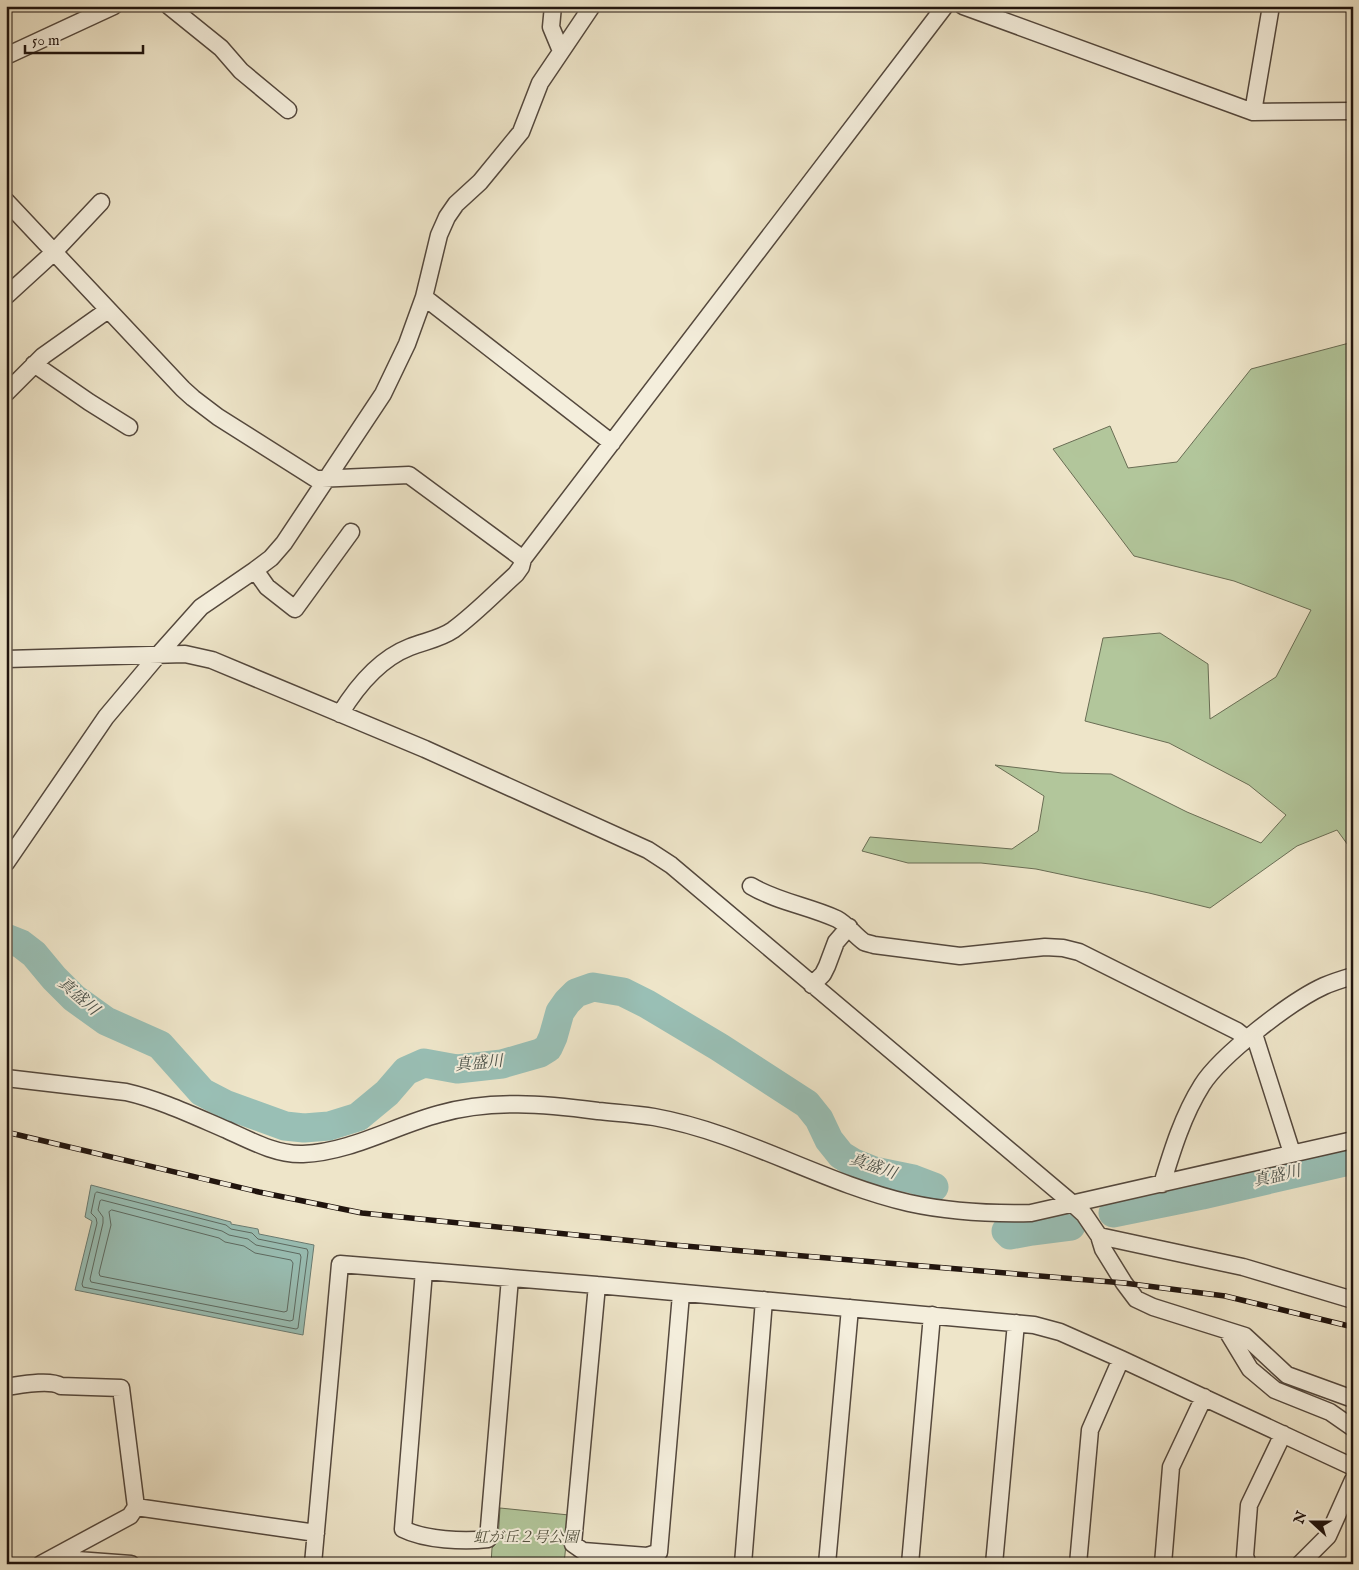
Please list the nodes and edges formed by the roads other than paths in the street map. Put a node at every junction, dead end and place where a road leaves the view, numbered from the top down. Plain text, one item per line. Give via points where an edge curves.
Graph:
1 (114, 6) edge
2 (169, 6) edge
3 (553, 6) edge
4 (592, 6) edge
5 (944, 6) edge
6 (963, 6) edge
7 (1271, 6) edge
8 (561, 51) junction
9 (6, 56) edge
10 (288, 110) dead end
11 (1353, 111) edge
12 (1254, 112) junction
13 (6, 201) edge
14 (101, 202) dead end
15 (53, 252) junction
16 (6, 296) edge
17 (424, 297) junction
18 (108, 310) junction
19 (34, 364) junction
20 (6, 393) edge
21 (129, 427) dead end
22 (612, 443) junction
23 (327, 478) junction
24 (351, 532) dead end
25 (523, 559) junction
26 (255, 570) junction
27 (159, 654) junction
28 (6, 659) edge
29 (340, 714) junction
30 (6, 864) edge
31 (751, 886) dead end
32 (849, 927) junction
33 (1353, 976) edge
34 (812, 985) junction
35 (1250, 1037) junction
36 (6, 1078) edge
37 (1353, 1140) edge
38 (1292, 1153) junction
39 (1162, 1184) junction
40 (1073, 1204) junction
41 (1099, 1236) junction
42 (424, 1271) junction
43 (510, 1278) junction
44 (597, 1285) junction
45 (681, 1294) junction
46 (764, 1300) junction
47 (1353, 1300) edge
48 (850, 1308) junction
49 (932, 1315) junction
50 (1016, 1323) junction
51 (1227, 1331) junction
52 (1121, 1358) junction
53 (6, 1387) edge
54 (1204, 1397) junction
55 (1353, 1399) edge
56 (1353, 1428) edge
57 (1283, 1434) junction
58 (1353, 1467) edge
59 (1353, 1480) edge
60 (136, 1507) junction
61 (316, 1533) junction
62 (41, 1564) edge
63 (70, 1564) edge
64 (132, 1564) edge
65 (313, 1564) edge
66 (743, 1564) edge
67 (827, 1564) edge
68 (910, 1564) edge
69 (994, 1564) edge
70 (1078, 1564) edge
71 (1162, 1564) edge
72 (1248, 1564) edge
73 (1300, 1564) edge

1 - 9 street
2 - 10 street via 222,48 241,71
3 - 8 street via 551,27
4 - 8 street
5 - 22 street
6 - 12 street
7 - 12 street
8 - 17 street via 540,82 521,132 447,217 439,235
11 - 12 street
13 - 15 street
14 - 15 street
15 - 16 street
15 - 18 street
17 - 22 street
17 - 23 street via 397,368
18 - 19 street
18 - 23 street via 193,398 316,479
19 - 20 street
19 - 21 street
22 - 25 street
23 - 25 street via 409,475
23 - 26 street via 284,543
24 - 26 street via 295,609 267,587
25 - 29 street via 516,574 453,630 400,651 370,674 354,690
26 - 27 street via 201,607
27 - 28 street
27 - 29 street via 185,654 212,660
27 - 30 street via 106,718
29 - 34 street via 648,850 671,865
31 - 32 street via 823,913
32 - 34 street via 836,942 822,974
32 - 35 street via 864,942 874,945 960,956 1044,947 1079,952
33 - 35 street via 1324,986 1292,1005
34 - 40 street
35 - 38 street
35 - 39 street via 1219,1064 1202,1085 1180,1132
36 - 40 street via 139,1095 289,1153 337,1148 438,1114 470,1107 497,1104 562,1106 653,1117 691,1126 907,1202 976,1214 1031,1213
37 - 38 street
38 - 39 street
39 - 40 street
40 - 41 street
41 - 47 street via 1243,1267
41 - 51 street via 1103,1249 1136,1299
42 - 43 street
42 - 43 street via 403,1529 415,1535 472,1541 488,1539
42 - 61 street via 340,1264
43 - 44 street
44 - 45 street
44 - 45 street via 573,1544 583,1551 647,1556 659,1552
45 - 46 street
46 - 48 street
46 - 66 street
48 - 49 street
48 - 67 street
49 - 50 street
49 - 68 street
50 - 52 street via 1049,1328
50 - 69 street
51 - 55 street via 1245,1336 1287,1375
51 - 56 street via 1250,1369 1275,1390 1330,1412
52 - 54 street
52 - 70 street via 1090,1430
53 - 60 street via 35,1383 121,1388
54 - 57 street
54 - 71 street via 1171,1467
57 - 58 street
57 - 72 street via 1250,1505
59 - 73 street via 1328,1536
60 - 61 street
60 - 62 street via 130,1516
61 - 65 street
63 - 64 street via 77,1560

